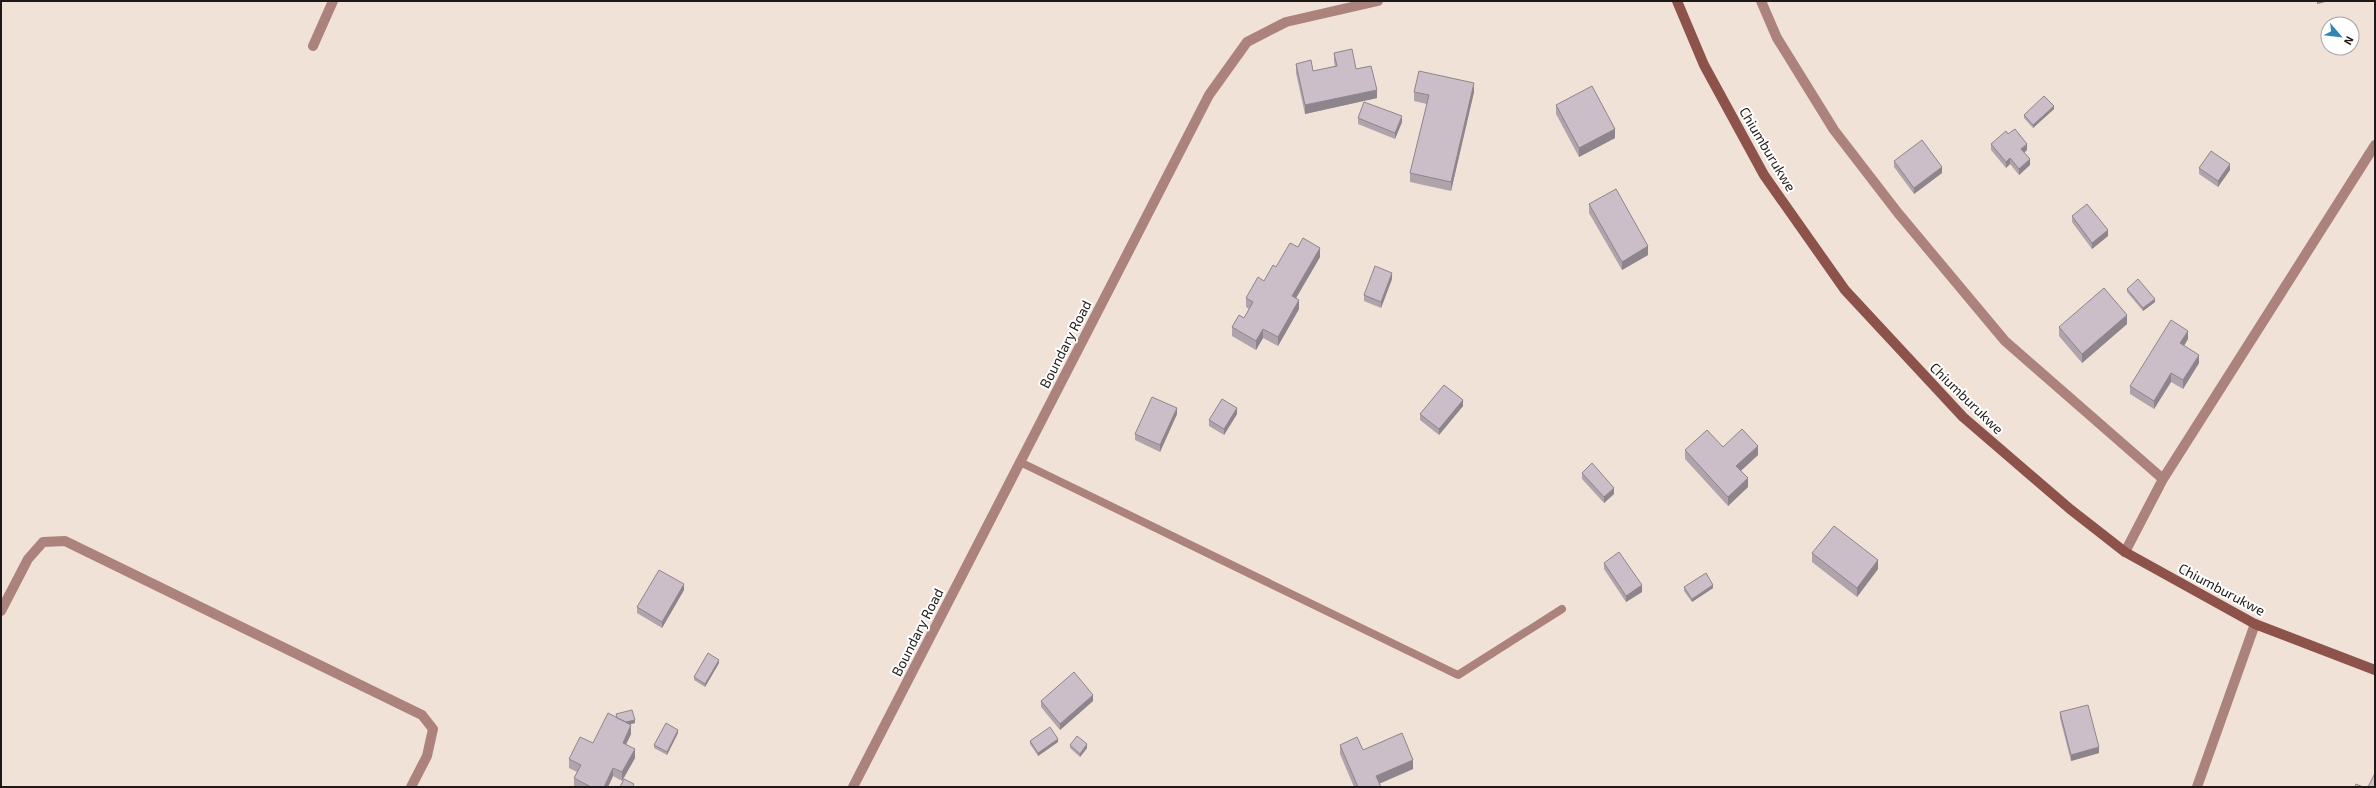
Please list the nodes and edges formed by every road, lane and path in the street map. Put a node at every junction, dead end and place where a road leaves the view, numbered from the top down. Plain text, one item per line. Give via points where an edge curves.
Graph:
1 (333, 1) edge
2 (1378, 1) edge
3 (1678, 1) edge
4 (1762, 1) edge
5 (312, 46) dead end
6 (2375, 145) edge
7 (1020, 462) junction
8 (2163, 479) junction
9 (2125, 552) junction
10 (1562, 609) dead end
11 (1, 611) edge
12 (2255, 624) junction
13 (2375, 670) edge
14 (411, 787) edge
15 (854, 787) edge
16 (2197, 787) edge

1 - 5 street
2 - 7 street, Boundary Road via 1286,22 1248,42 1209,95
3 - 9 street, Chiumburukwe via 1704,65 1764,175 1845,290 1963,417 2070,509
4 - 8 street via 1777,38 1834,130 1898,213 2006,341
6 - 8 street
7 - 10 lane via 1458,675
7 - 15 street, Boundary Road
8 - 9 street
9 - 12 street, Chiumburukwe
11 - 14 street via 28,560 43,542 64,542 422,715 433,729 426,756
12 - 13 street, Chiumburukwe
12 - 16 street

